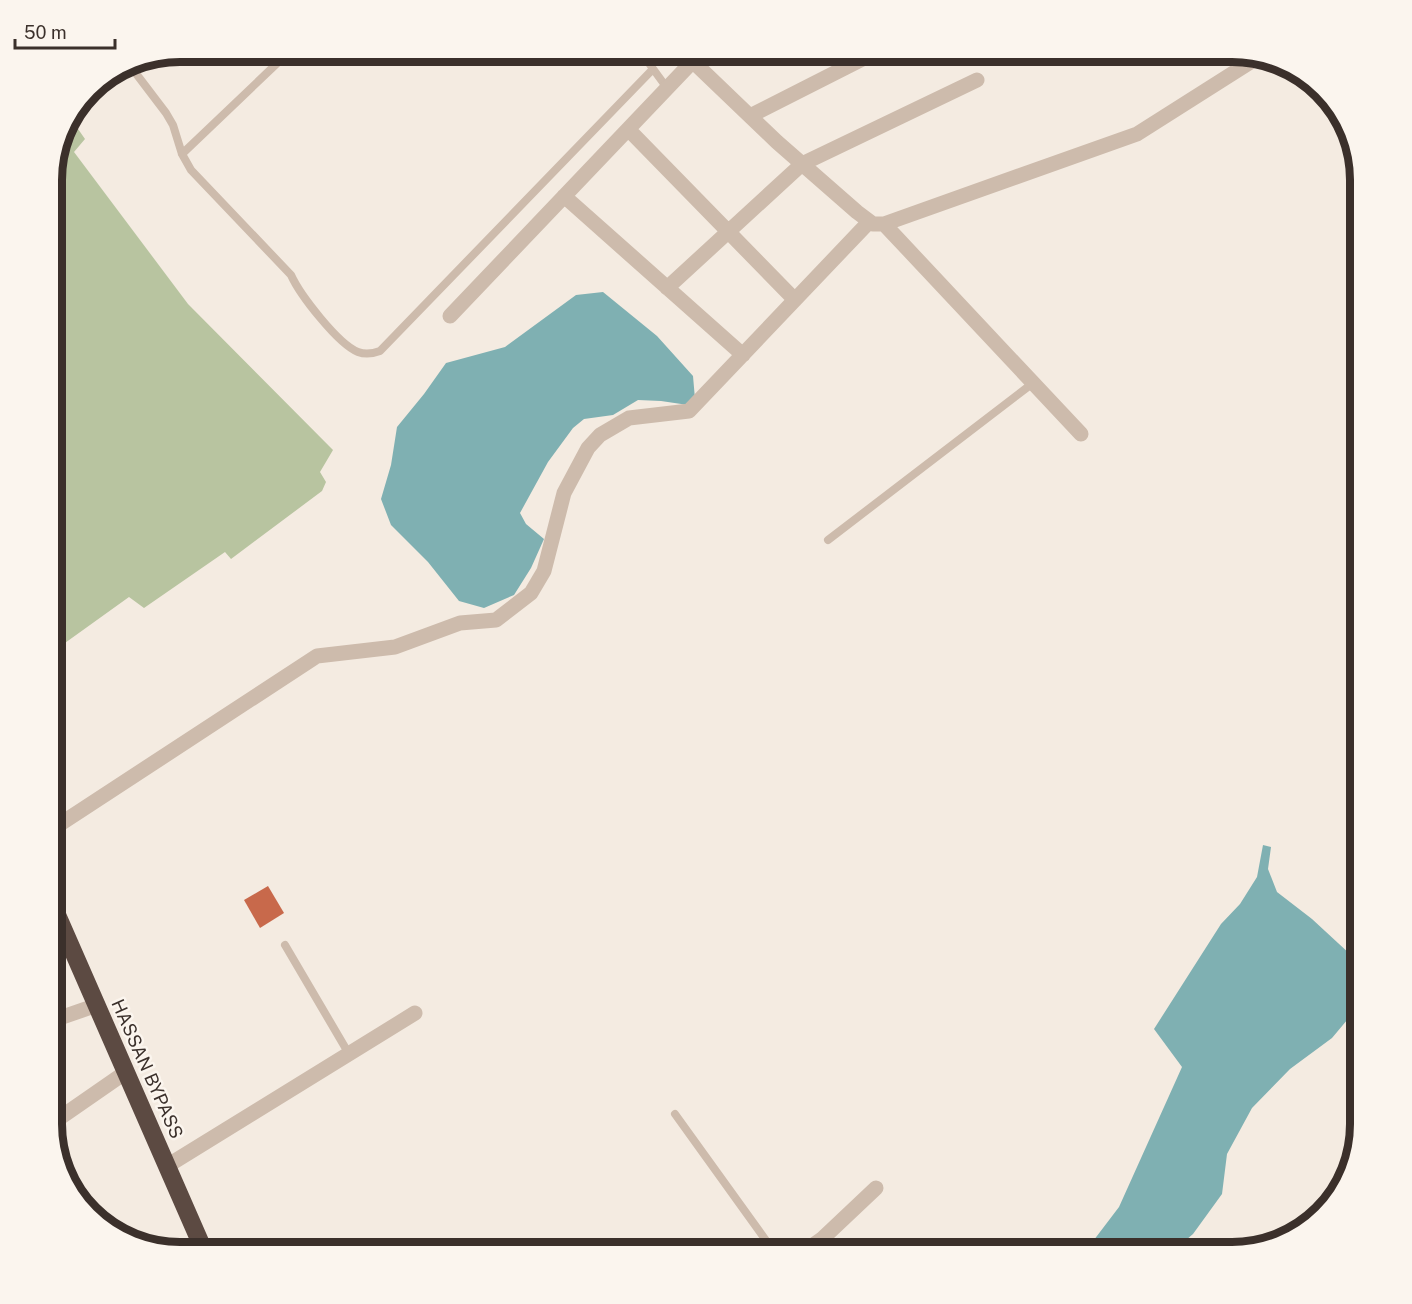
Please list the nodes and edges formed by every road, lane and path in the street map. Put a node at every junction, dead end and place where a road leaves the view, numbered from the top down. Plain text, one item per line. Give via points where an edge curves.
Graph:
1 (278, 62) edge
2 (648, 62) edge
3 (683, 62) edge
4 (693, 62) edge
5 (843, 62) edge
6 (857, 62) edge
7 (1250, 63) edge
8 (845, 68) junction
9 (653, 69) junction
10 (134, 71) edge
11 (977, 80) dead end
12 (667, 88) junction
13 (750, 116) junction
14 (628, 129) junction
15 (182, 154) junction
16 (802, 164) junction
17 (564, 196) junction
18 (877, 223) junction
19 (728, 232) junction
20 (667, 288) junction
21 (795, 300) junction
22 (450, 316) dead end
23 (743, 355) junction
24 (1033, 383) junction
25 (1081, 434) dead end
26 (828, 540) dead end
27 (62, 823) edge
28 (62, 926) edge
29 (285, 945) dead end
30 (97, 1005) junction
31 (415, 1013) dead end
32 (62, 1017) edge
33 (349, 1054) junction
34 (126, 1072) junction
35 (675, 1114) dead end
36 (62, 1116) edge
37 (167, 1166) junction
38 (876, 1188) dead end
39 (200, 1242) edge
40 (767, 1242) edge
41 (818, 1242) edge

1 - 15 lane
2 - 9 lane
3 - 12 street
4 - 13 street
5 - 8 lane
6 - 8 street
7 - 18 street via 1137,134
8 - 13 street
9 - 12 lane
9 - 15 lane via 380,351 369,355 356,351 331,329 297,289 291,275 191,170
10 - 15 lane via 173,125
11 - 16 street
12 - 14 street
13 - 16 street
14 - 17 street
14 - 19 street
16 - 18 street
16 - 19 street
17 - 20 street
17 - 22 street
18 - 21 street
18 - 24 street
19 - 20 street
19 - 21 street
20 - 23 street
21 - 23 street
23 - 27 street via 689,411 629,418 594,441 564,493 544,571 531,593 496,620 460,623 395,647 317,656
24 - 25 street
24 - 26 lane
28 - 30 highway, HASSAN BYPASS
29 - 33 lane
30 - 32 street
30 - 34 highway, HASSAN BYPASS
31 - 33 street
33 - 37 street
34 - 36 street
34 - 37 highway, HASSAN BYPASS
35 - 40 lane
37 - 39 highway, HASSAN BYPASS
38 - 41 street

